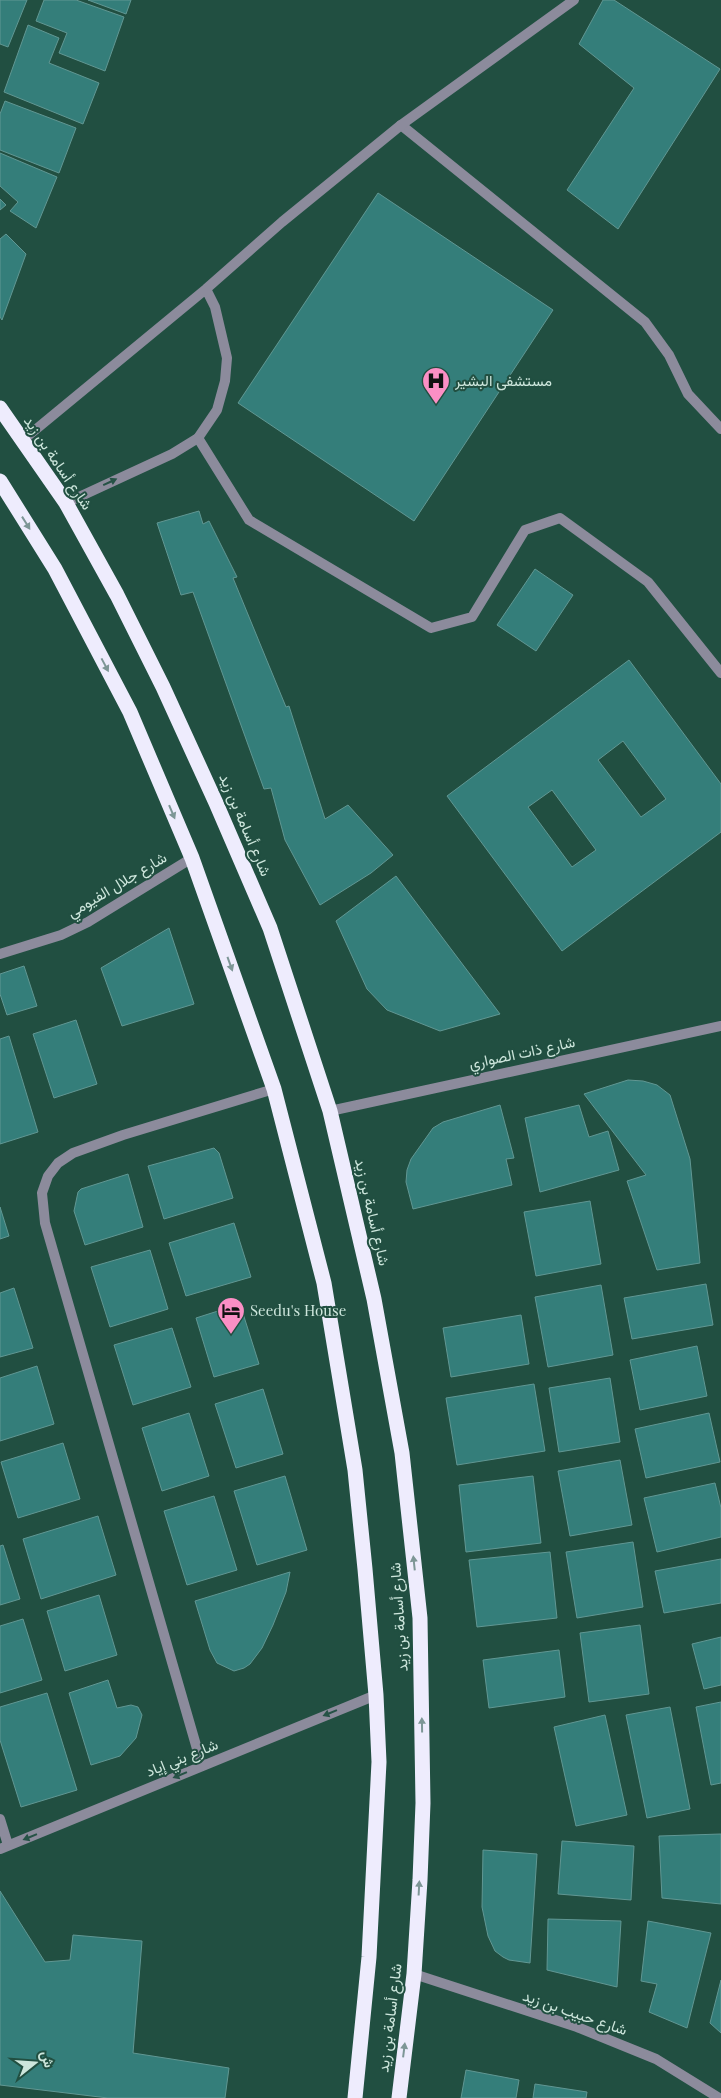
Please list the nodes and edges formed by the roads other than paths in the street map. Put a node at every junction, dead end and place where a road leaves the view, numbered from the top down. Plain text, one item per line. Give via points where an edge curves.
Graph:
1 (574, 0) edge
2 (401, 125) junction
3 (206, 289) junction
4 (0, 408) edge
5 (721, 429) edge
6 (198, 438) junction
7 (23, 440) junction
8 (0, 482) edge
9 (66, 503) junction
10 (721, 673) edge
11 (192, 858) junction
12 (0, 954) edge
13 (721, 1026) edge
14 (274, 1089) junction
15 (330, 1111) junction
16 (376, 1695) junction
17 (202, 1766) junction
18 (0, 1819) edge
19 (4, 1847) edge
20 (414, 1974) junction
21 (355, 2098) edge
22 (399, 2098) edge
23 (719, 2098) edge

1 - 2 street
2 - 3 street
2 - 5 street via 645,322 669,355 688,394
3 - 6 street via 215,307 227,358 217,410
3 - 7 street
4 - 7 highway, شارع أسامة بن زيد
9 -> 6 street via 172,454
6 - 10 street via 249,520 431,628 472,617 525,530 560,518 648,582
7 - 9 highway, شارع أسامة بن زيد
8 -> 11 highway, شارع أسامة بن زيد via 55,569 130,712
9 - 15 highway, شارع أسامة بن زيد via 163,687 216,803 270,928
11 - 12 street, شارع جلال الفيومي via 88,922 61,935
11 -> 14 highway, شارع أسامة بن زيد
13 - 15 street, شارع ذات الصواري
14 - 16 highway, شارع أسامة بن زيد via 324,1283 355,1470
14 - 17 street via 73,1153 58,1163 48,1176 42,1193 45,1223
20 -> 15 highway, شارع أسامة بن زيد via 423,1803 420,1618 402,1453 374,1299
16 -> 17 street, شارع بني إياد
16 - 21 highway, شارع أسامة بن زيد via 378,1762 370,1948
17 -> 19 street, شارع بني إياد
18 - 19 street
22 -> 20 highway, شارع أسامة بن زيد
20 - 23 street, شارع حبيب بن زيد via 577,2027 656,2059

